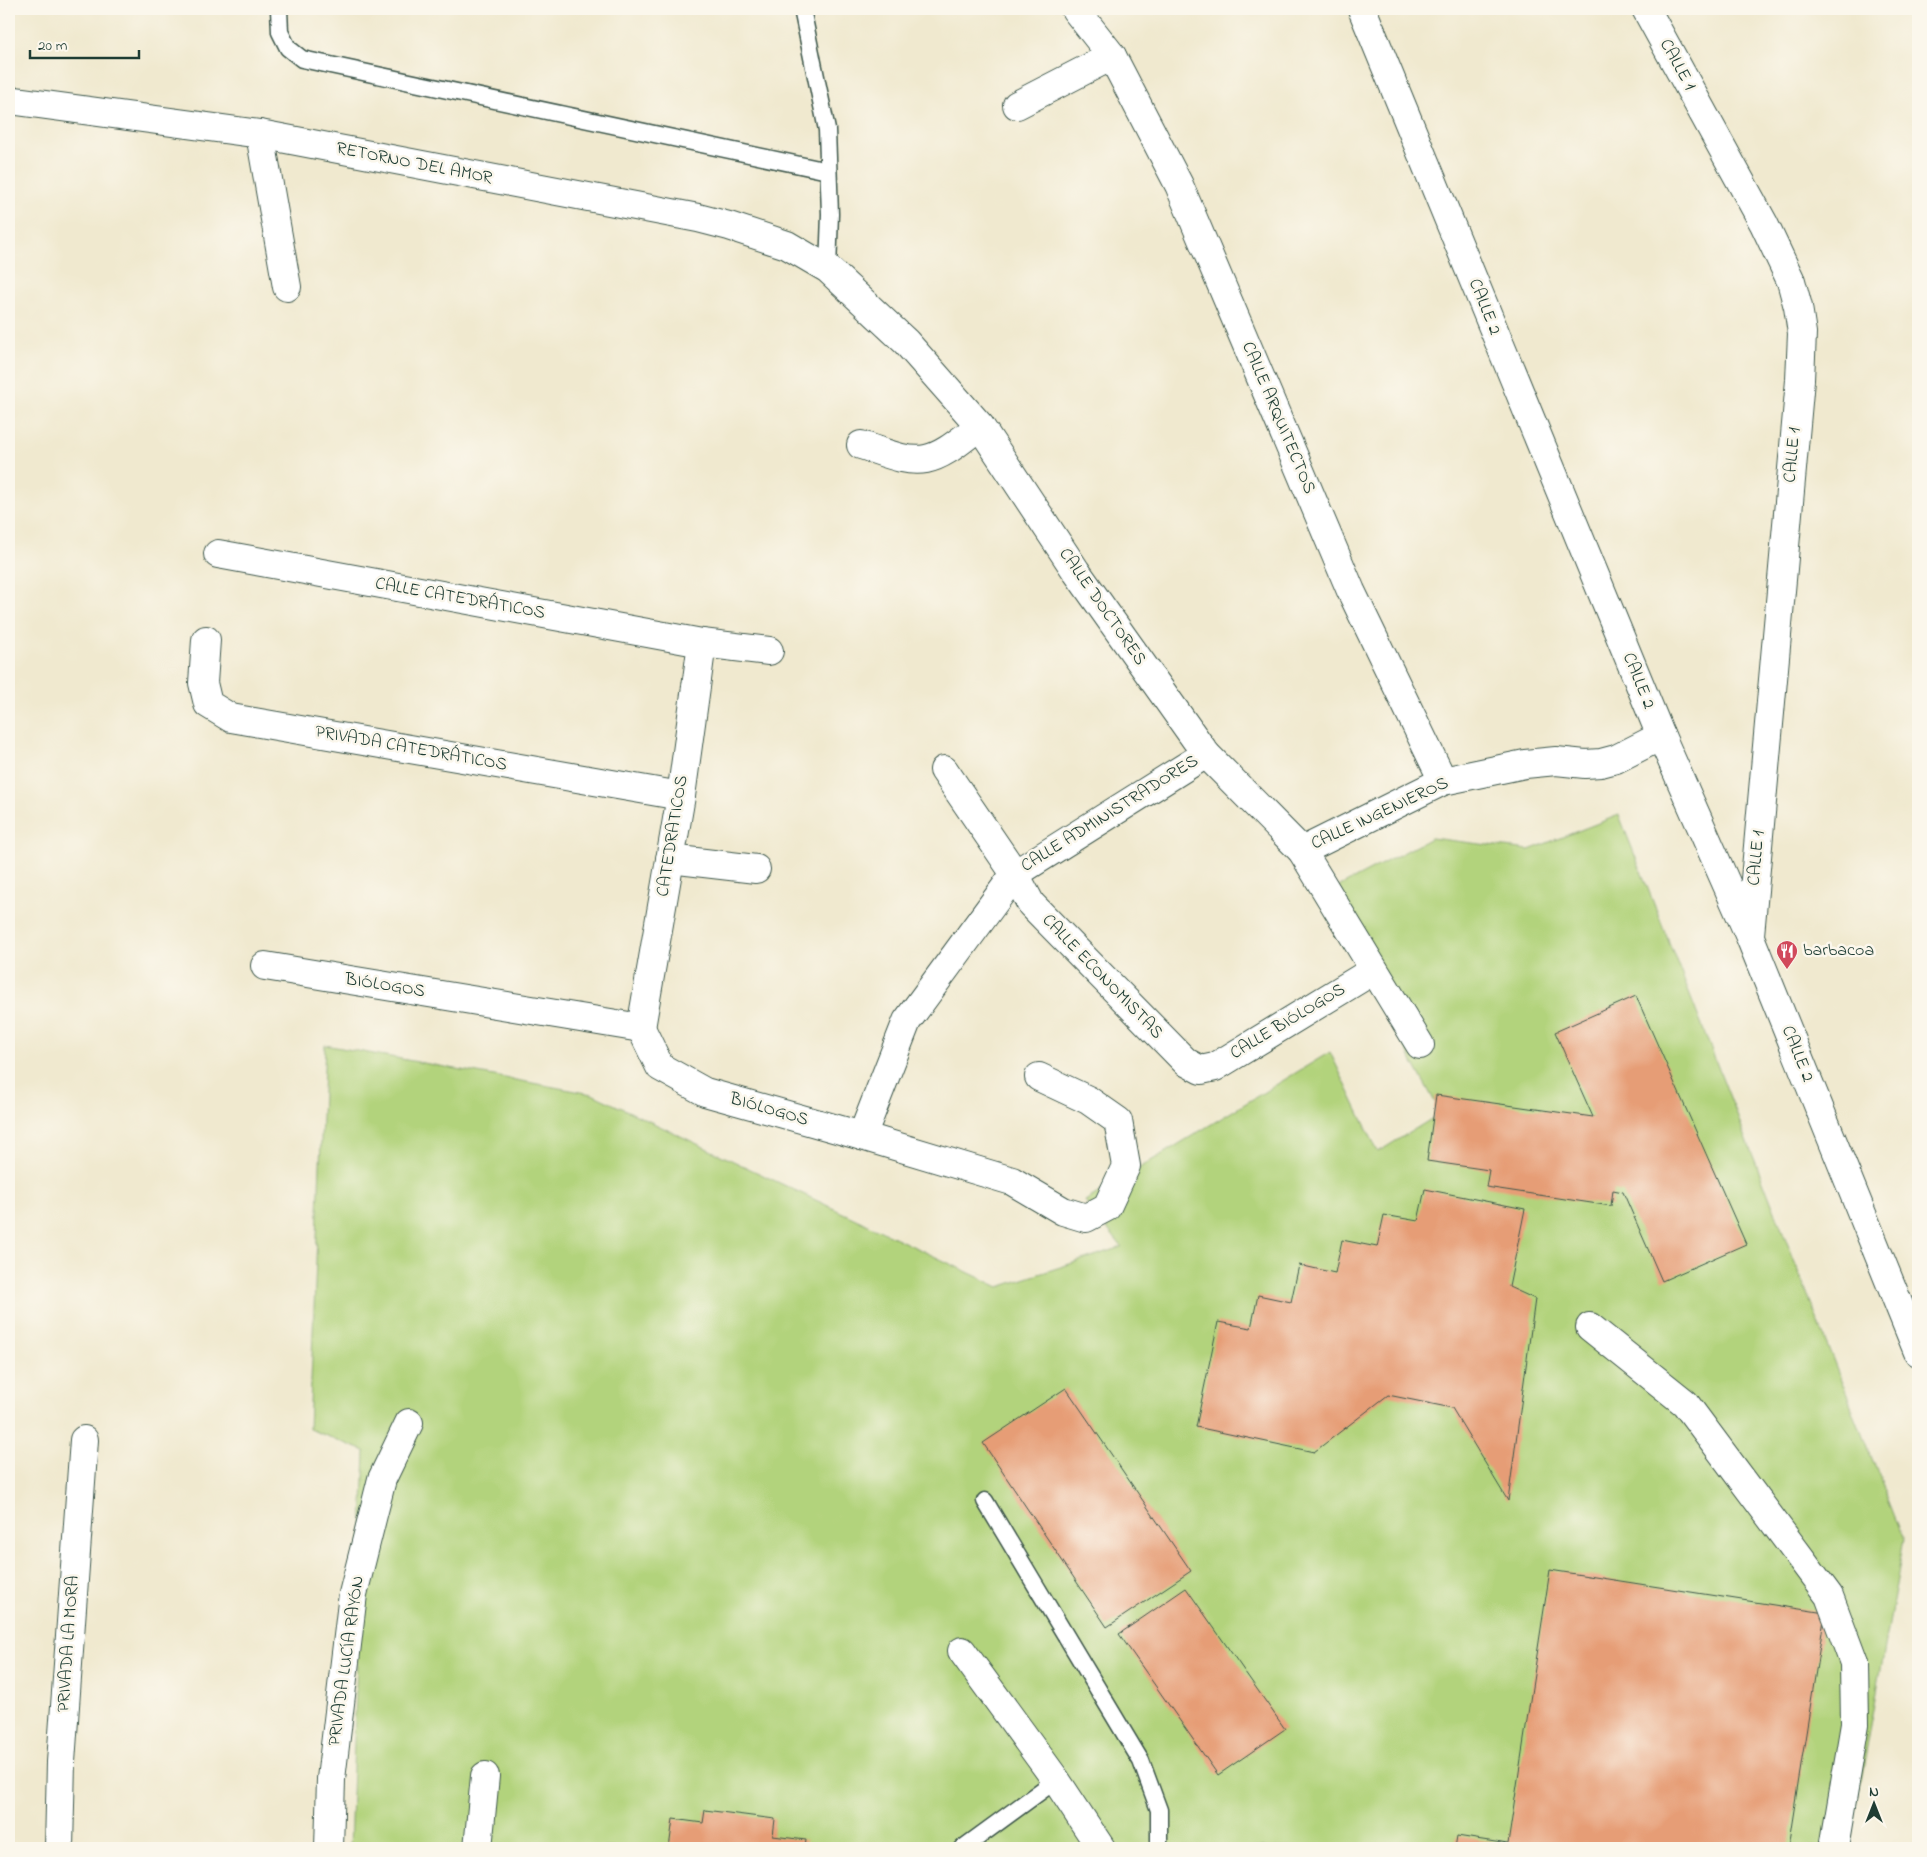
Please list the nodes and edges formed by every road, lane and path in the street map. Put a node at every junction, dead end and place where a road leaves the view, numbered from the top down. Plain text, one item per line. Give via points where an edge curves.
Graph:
1 (279, 9) edge
2 (802, 9) edge
3 (1075, 9) edge
4 (1362, 9) edge
5 (1646, 9) edge
6 (1112, 56) junction
7 (9, 100) edge
8 (1017, 105) dead end
9 (260, 134) junction
10 (828, 171) junction
11 (820, 263) junction
12 (287, 287) dead end
13 (980, 426) junction
14 (861, 445) dead end
15 (218, 554) dead end
16 (206, 640) dead end
17 (702, 643) junction
18 (769, 651) dead end
19 (1661, 736) junction
20 (1206, 754) junction
21 (944, 770) dead end
22 (1443, 781) junction
23 (680, 796) junction
24 (1302, 851) junction
25 (670, 859) junction
26 (756, 870) dead end
27 (1015, 874) junction
28 (1750, 937) junction
29 (265, 966) dead end
30 (1374, 970) junction
31 (642, 1028) junction
32 (1420, 1045) dead end
33 (1201, 1070) joint
34 (1039, 1077) dead end
35 (862, 1136) junction
36 (1590, 1327) dead end
37 (1918, 1352) edge
38 (409, 1423) dead end
39 (84, 1440) dead end
40 (985, 1501) dead end
41 (962, 1651) dead end
42 (485, 1776) dead end
43 (1056, 1780) junction
44 (59, 1848) edge
45 (329, 1848) edge
46 (478, 1848) edge
47 (963, 1848) edge
48 (1101, 1848) edge
49 (1159, 1848) edge
50 (1834, 1848) edge

1 - 10 lane via 280,32 288,48 302,59
2 - 10 lane via 827,130
3 - 6 street, CALLE ARQUITECTOS
4 - 19 street, CALLE 2
5 - 28 street, CALLE 1 via 1764,224 1791,281 1802,333
6 - 8 street
6 - 22 street, CALLE ARQUITECTOS via 1179,184 1351,591
7 - 9 street, RETORNO DEL AMOR
9 - 11 street, RETORNO DEL AMOR via 698,218 787,245
9 - 12 street
10 - 11 lane via 830,214
11 - 13 street, CALLE DOCTORES via 906,342
13 - 14 street via 926,459 904,458
13 - 20 street, CALLE DOCTORES via 1076,571
15 - 17 street, CALLE CATEDRÁTICOS
16 - 23 street, PRIVADA CATEDRÁTICOS via 203,683 208,704 231,718
17 - 18 street, CALLE CATEDRÁTICOS
17 - 23 street, CATEDRATICOS
19 - 22 street, CALLE INGENIEROS via 1616,759 1601,763 1556,761 1525,764
19 - 28 street, CALLE 2
20 - 24 street, CALLE DOCTORES
20 - 27 street, CALLE ADMINISTRADORES
21 - 27 street, CALLE ECONOMISTAS
22 - 24 street, CALLE INGENIEROS
23 - 25 street, CATEDRATICOS
24 - 30 street, CALLE DOCTORES
25 - 26 street
25 - 31 street, CATEDRATICOS
27 - 33 street, CALLE ECONOMISTAS via 1031,904 1186,1062
27 - 35 street via 907,1021
28 - 37 street, CALLE 2
29 - 31 street, BIÓLOGOS
30 - 32 street, CALLE DOCTORES
30 - 33 street, CALLE BIÓLOGOS via 1215,1066
31 - 35 street, BIÓLOGOS via 660,1067 705,1092
34 - 35 street, BIÓLOGOS via 1088,1100 1118,1121 1126,1166 1107,1207 1086,1218 1063,1211 1012,1181
36 - 50 street via 1685,1403 1829,1596 1854,1663 1855,1724
38 - 45 street, PRIVADA LUCÍA RAYÓN via 382,1480 353,1594 332,1779
39 - 44 street, PRIVADA LA MORA via 61,1762
40 - 49 lane via 1141,1761 1159,1810
41 - 43 street
42 - 46 street
43 - 47 lane
43 - 48 street

